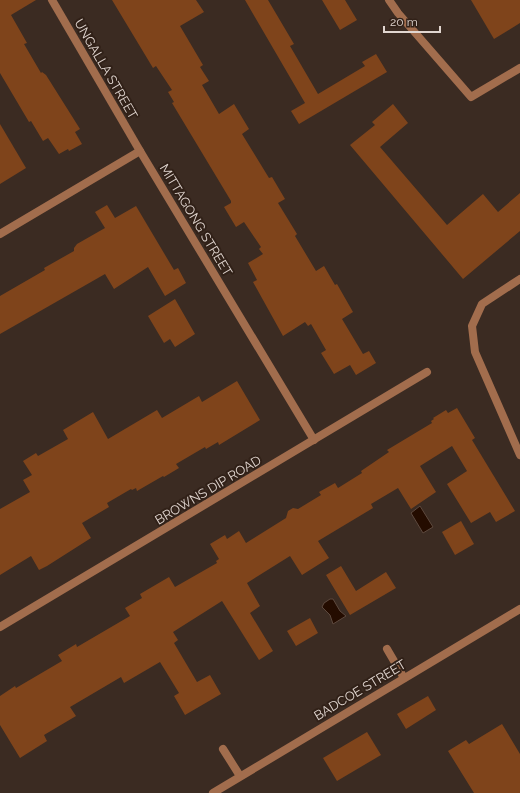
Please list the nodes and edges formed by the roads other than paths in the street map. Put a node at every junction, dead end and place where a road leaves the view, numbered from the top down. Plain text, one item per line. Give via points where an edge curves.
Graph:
1 (52, 0) edge
2 (389, 0) edge
3 (520, 68) edge
4 (140, 151) junction
5 (0, 234) edge
6 (520, 279) edge
7 (427, 372) dead end
8 (314, 440) junction
9 (520, 455) edge
10 (520, 609) edge
11 (0, 627) edge
12 (387, 649) dead end
13 (404, 678) junction
14 (223, 749) dead end
15 (240, 776) junction
16 (213, 793) edge

1 - 4 street, UNGALLA STREET
2 - 3 street via 471,97
4 - 5 street
4 - 8 street, MITTAGONG STREET
6 - 9 street via 482,304 472,326 475,352
7 - 8 street, BROWNS DIP ROAD
8 - 11 street, BROWNS DIP ROAD
10 - 13 street, BADCOE STREET
12 - 13 street
13 - 15 street, BADCOE STREET
14 - 15 street
15 - 16 street, BADCOE STREET

